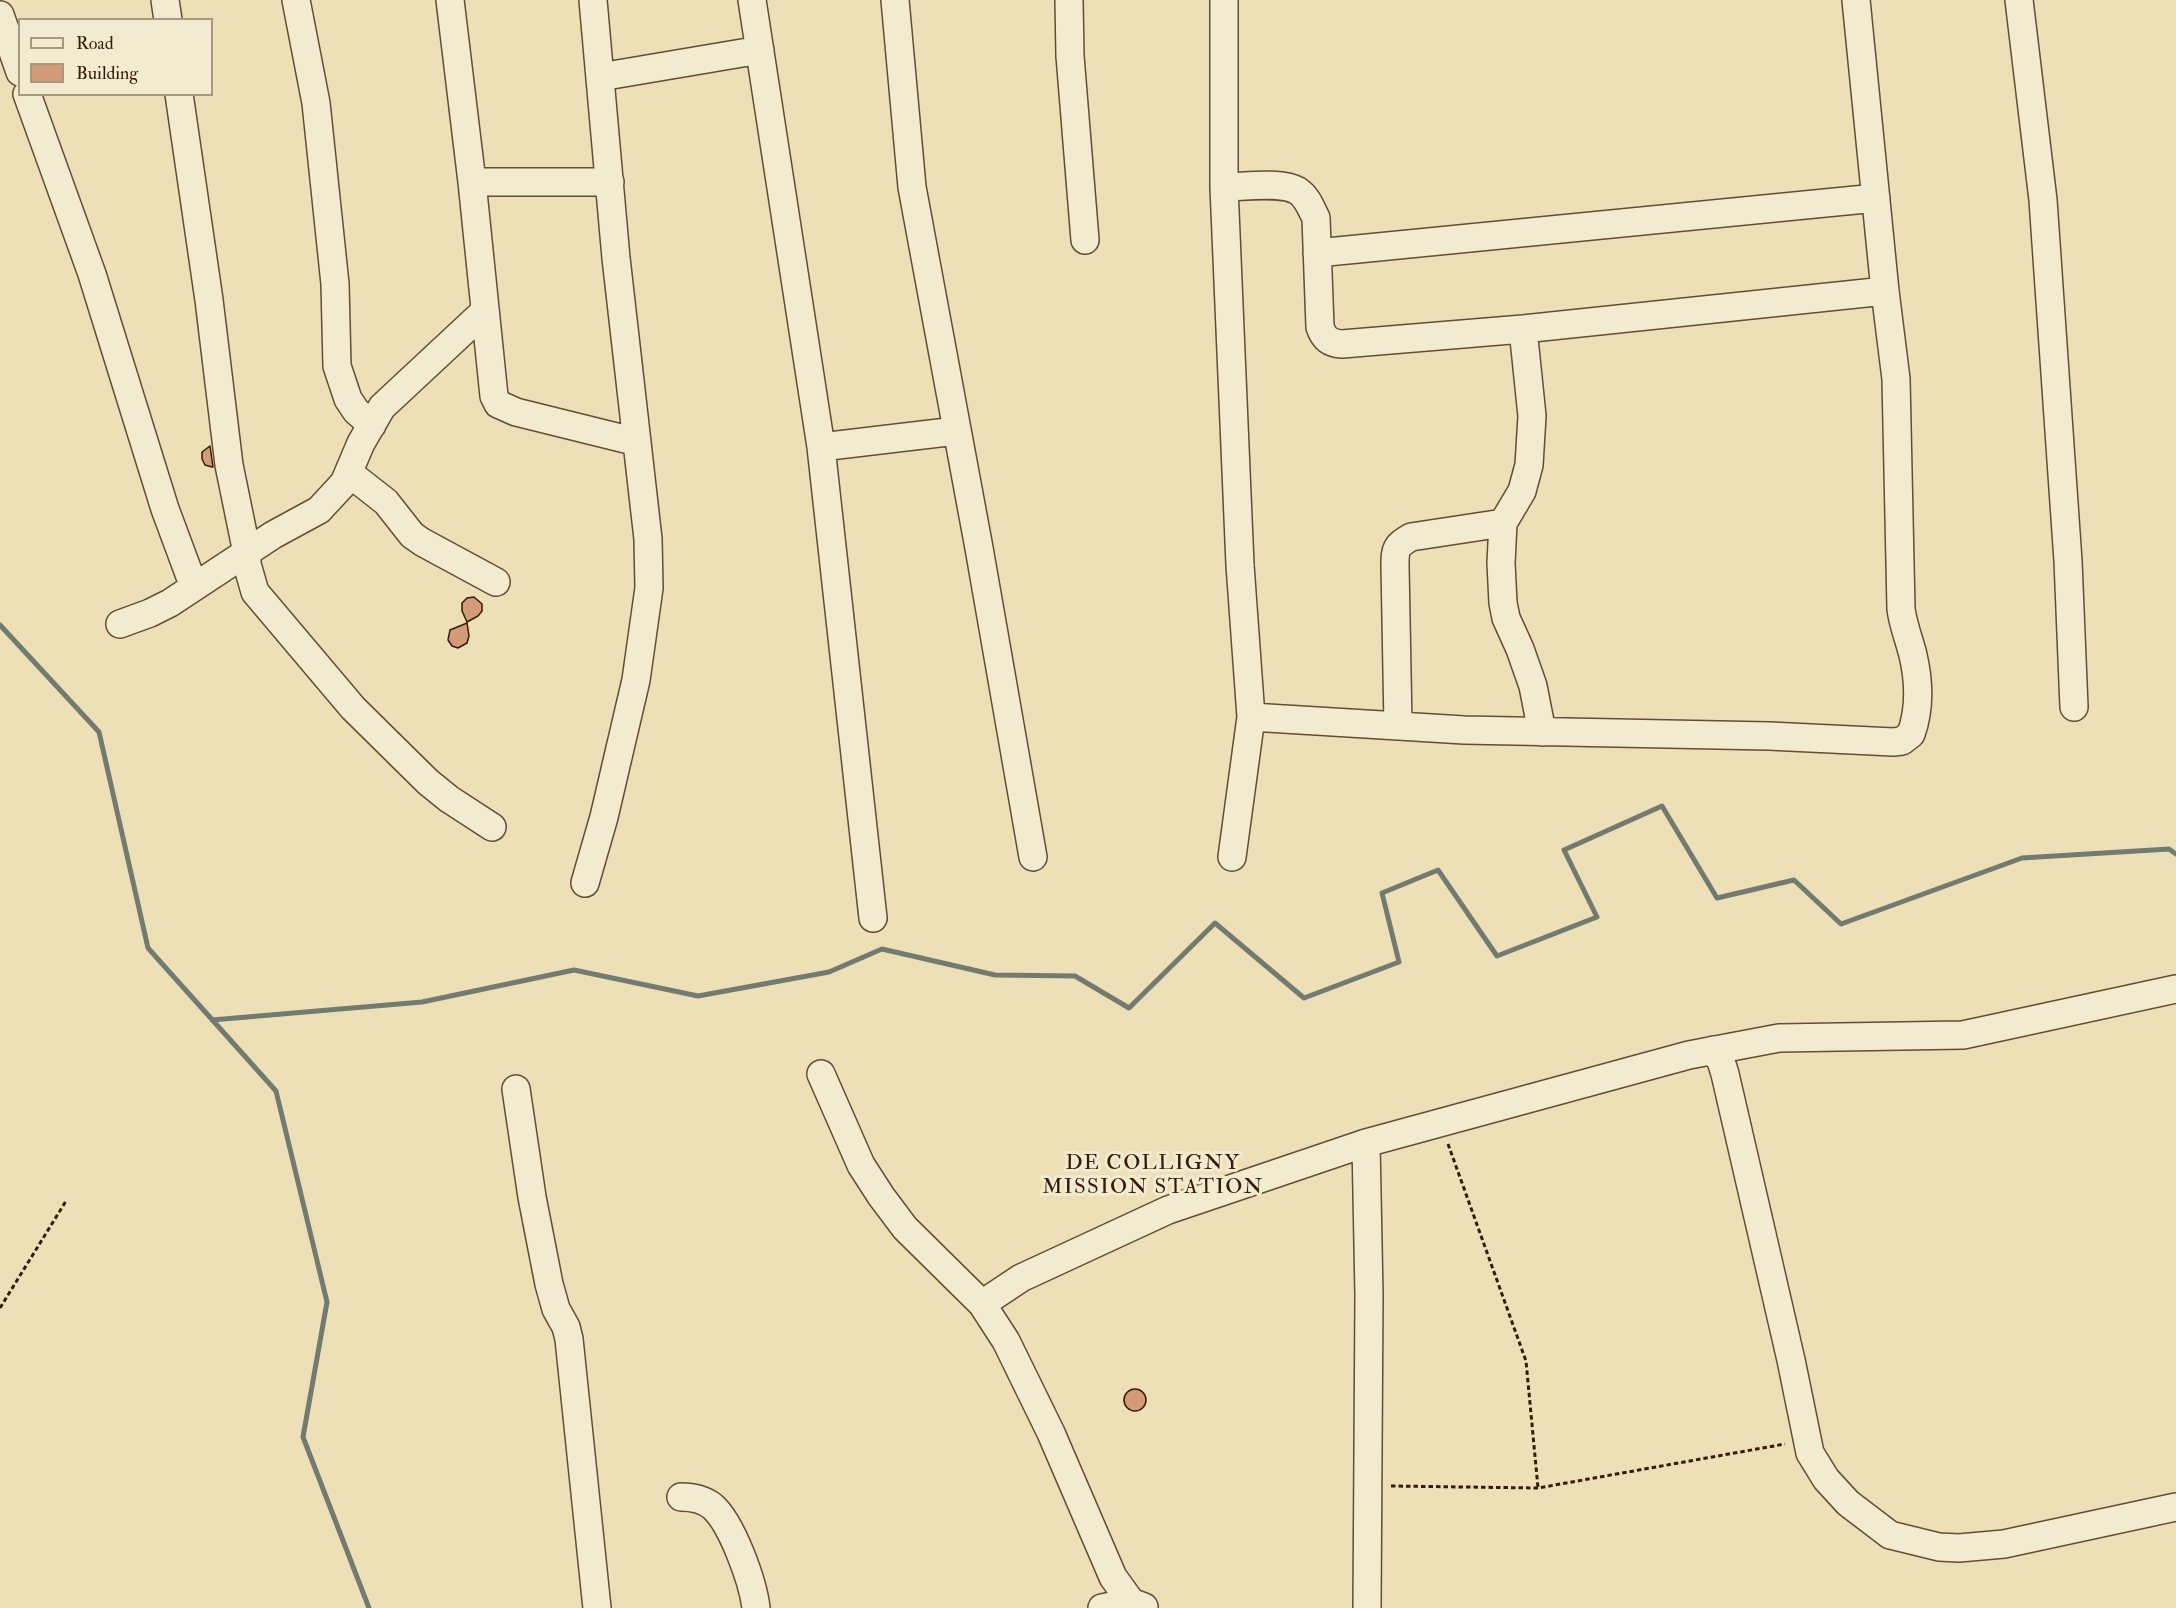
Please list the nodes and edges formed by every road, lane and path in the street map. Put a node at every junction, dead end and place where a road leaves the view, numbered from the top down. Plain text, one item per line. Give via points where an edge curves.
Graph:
1 (165, 0) edge
2 (296, 0) edge
3 (450, 0) edge
4 (593, 0) edge
5 (752, 0) edge
6 (895, 0) edge
7 (1069, 0) edge
8 (1224, 0) edge
9 (1856, 0) edge
10 (2019, 0) edge
11 (0, 15) edge
12 (168, 18) edge
13 (760, 50) junction
14 (18, 66) edge
15 (600, 77) junction
16 (28, 96) edge
17 (178, 96) edge
18 (472, 182) junction
19 (610, 182) junction
20 (1224, 187) junction
21 (1876, 198) junction
22 (1085, 240) dead end
23 (1317, 253) junction
24 (1885, 291) junction
25 (485, 311) junction
26 (1522, 329) junction
27 (372, 425) junction
28 (956, 431) junction
29 (637, 442) junction
30 (821, 447) junction
31 (349, 473) junction
32 (1503, 523) junction
33 (247, 553) junction
34 (496, 582) dead end
35 (194, 587) junction
36 (120, 624) dead end
37 (2074, 707) dead end
38 (1251, 717) junction
39 (1398, 725) junction
40 (1542, 732) junction
41 (492, 827) dead end
42 (1033, 857) dead end
43 (1232, 857) dead end
44 (585, 883) dead end
45 (873, 918) dead end
46 (2176, 989) edge
47 (1713, 1050) junction
48 (821, 1074) dead end
49 (516, 1089) dead end
50 (1440, 1123) junction
51 (1366, 1143) junction
52 (66, 1201) dead end
53 (982, 1304) junction
54 (0, 1308) edge
55 (1808, 1440) junction
56 (1368, 1486) junction
57 (1538, 1488) junction
58 (681, 1497) dead end
59 (2176, 1507) edge
60 (1138, 1605) edge
61 (597, 1608) edge
62 (756, 1608) edge
63 (1102, 1608) edge
64 (1367, 1608) edge

1 - 12 street
2 - 27 street via 316,103 335,284 337,366 348,399
3 - 18 street
4 - 15 street
5 - 13 street
6 - 28 street via 912,187
7 - 22 street
8 - 20 street
9 - 21 street
10 - 37 street via 2043,200
11 - 14 street
13 - 15 street
13 - 30 street
15 - 19 street
16 - 35 street via 92,274 165,509
17 - 33 street via 229,465
18 - 19 street
18 - 25 street
19 - 29 street
20 - 23 street via 1284,186 1299,191 1316,218
20 - 38 street via 1239,554
21 - 23 street
21 - 24 street
23 - 26 street via 1320,327 1332,343
24 - 26 street
24 - 40 street via 1896,379 1900,609 1917,680 1911,734 1893,742
25 - 27 street via 394,394
25 - 29 street via 492,385 498,404
26 - 32 street via 1532,416 1529,465 1522,491
27 - 31 street
28 - 30 street
28 - 42 street
29 - 44 street via 648,539 647,611 636,680
30 - 45 street
31 - 33 street via 319,510
31 - 34 street via 386,502 422,543
32 - 39 street via 1411,537 1398,545
32 - 40 street via 1503,603 1533,687
33 - 35 street
33 - 41 street via 255,592 352,708 428,782
35 - 36 street via 150,613
38 - 39 street
38 - 43 street
39 - 40 street
46 - 47 street via 1963,1035 1779,1038
47 - 50 street
47 - 55 street via 1725,1074
48 - 53 street via 861,1165 881,1196 905,1228
49 - 61 street via 531,1197 549,1284 569,1339
50 - 51 street
50 - 57 path via 1526,1361
51 - 53 street via 1168,1210 1021,1278
51 - 56 street
52 - 54 path
53 - 60 street via 1006,1341 1051,1433 1113,1577
55 - 57 path
55 - 59 street via 1810,1453 1826,1479 1848,1503 1890,1535 1939,1547 2004,1544
56 - 57 path
56 - 64 street
58 - 62 street via 695,1497 711,1505 719,1515 746,1569
60 - 63 street

